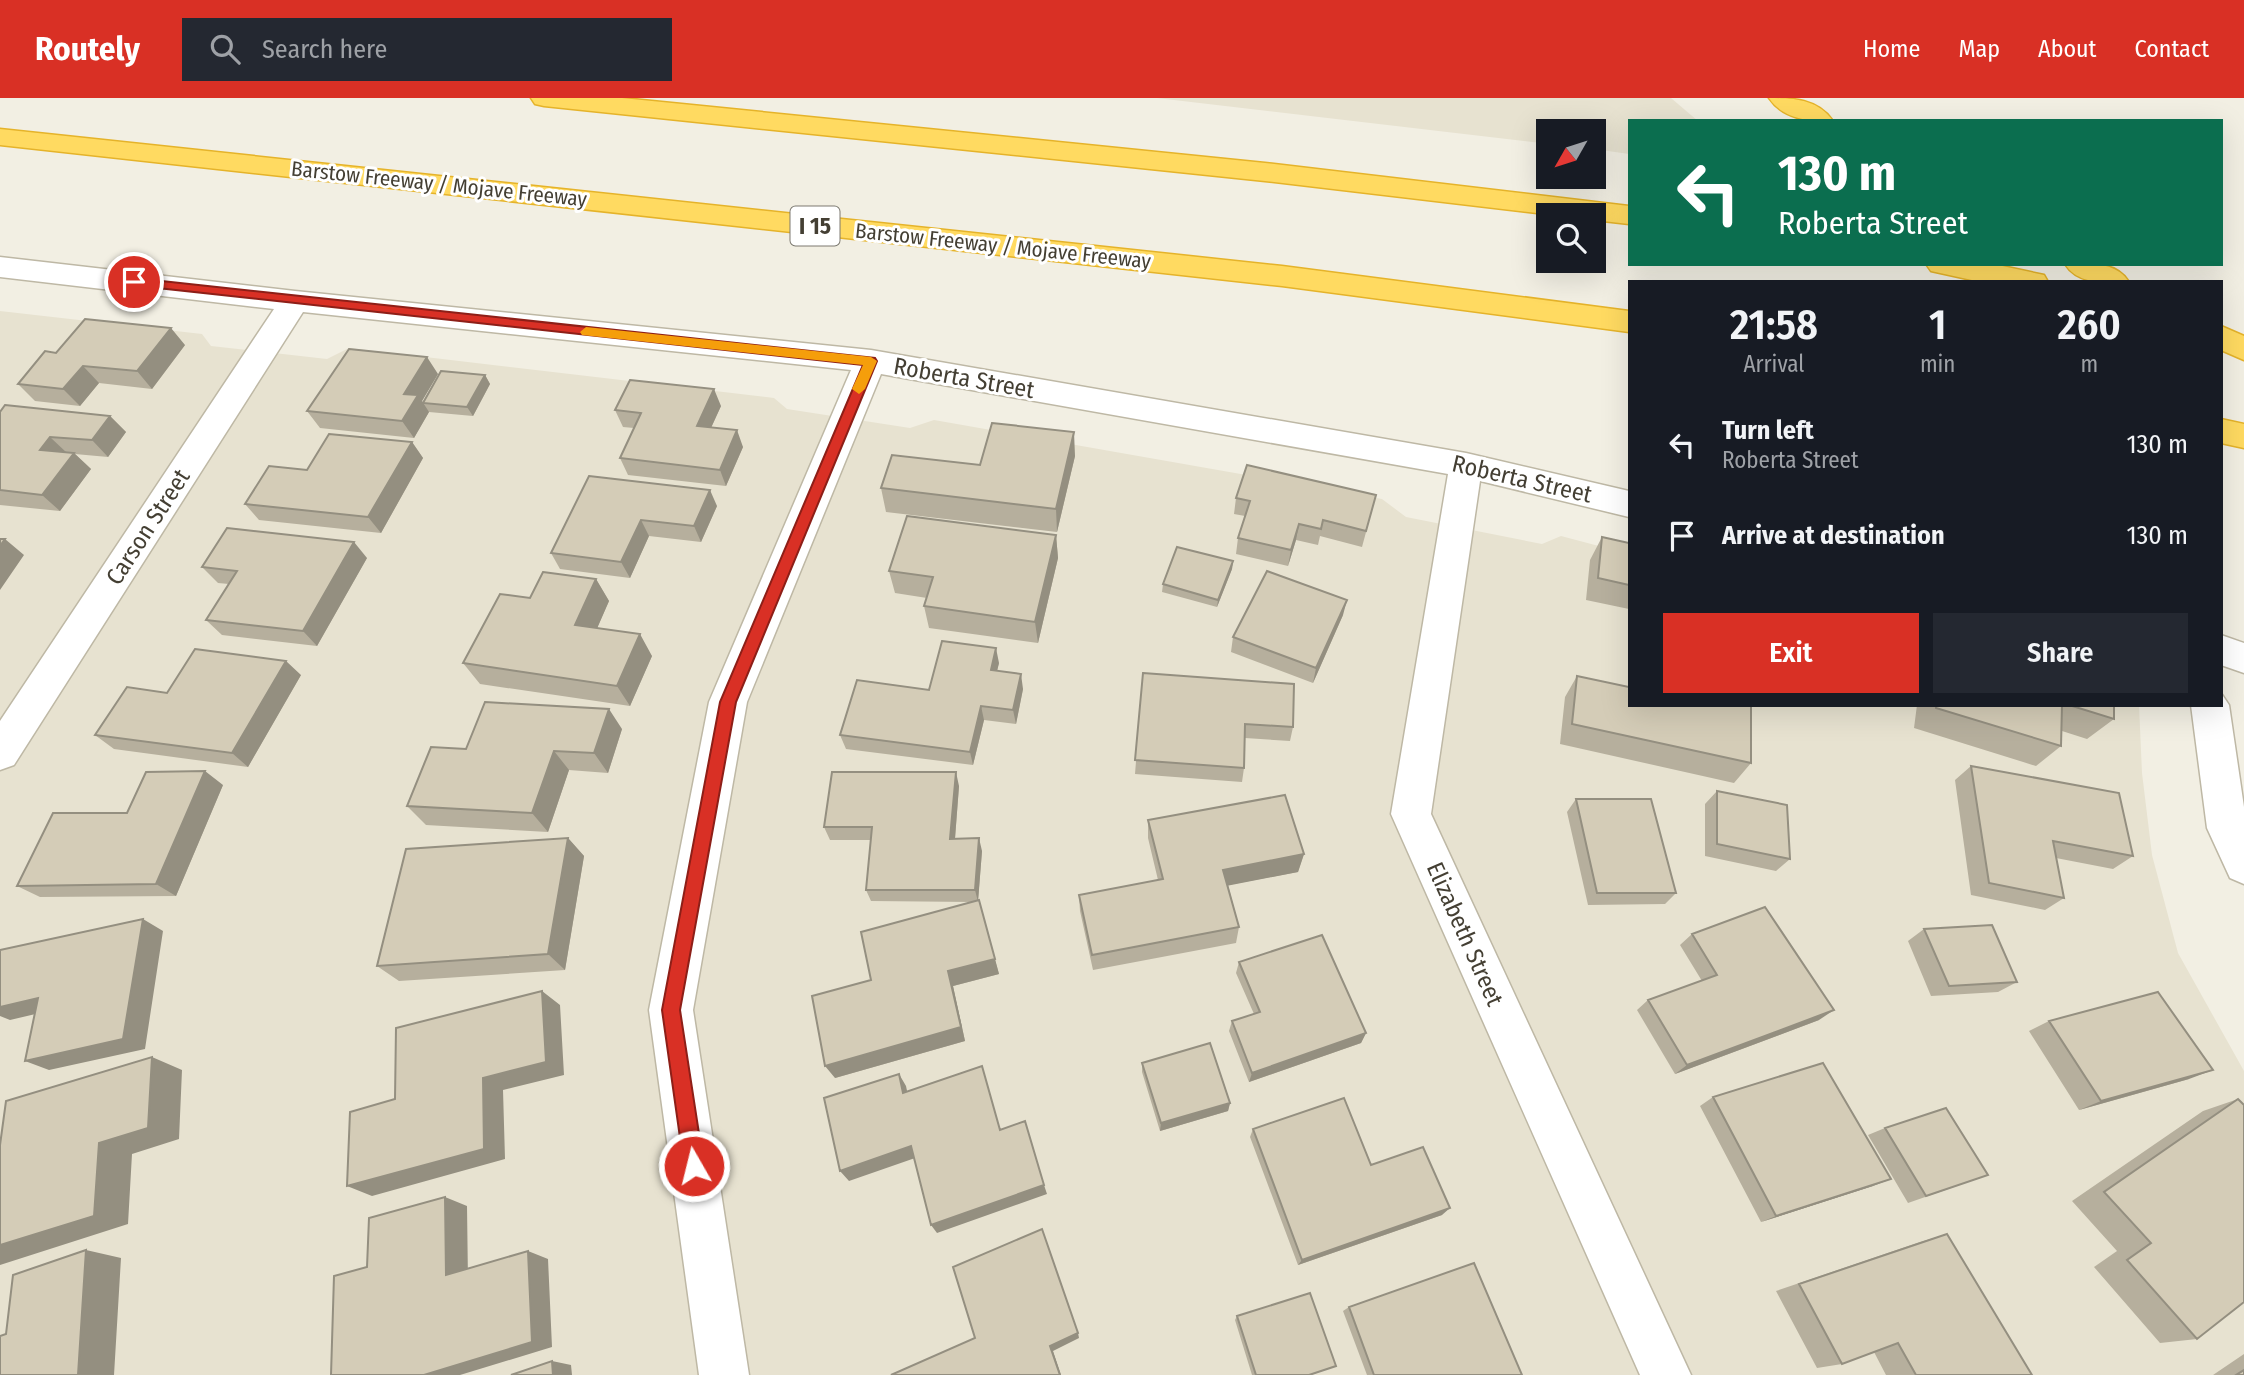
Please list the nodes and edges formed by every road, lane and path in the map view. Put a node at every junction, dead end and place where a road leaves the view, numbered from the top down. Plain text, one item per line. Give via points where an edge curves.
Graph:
1 (544, 98) edge
2 (1782, 98) edge
3 (1817, 119) edge
4 (0, 137) edge
5 (1628, 215) edge
6 (1951, 266) edge
7 (2084, 266) edge
8 (0, 267) edge
9 (2022, 280) edge
10 (2110, 280) edge
11 (295, 301) junction
12 (2223, 319) edge
13 (1628, 322) edge
14 (2244, 324) edge
15 (2223, 338) edge
16 (2244, 349) edge
17 (871, 361) junction
18 (2223, 431) edge
19 (2244, 436) edge
20 (1466, 465) junction
21 (1628, 504) edge
22 (2223, 651) edge
23 (2244, 658) edge
24 (2210, 707) edge
25 (0, 753) edge
26 (2244, 865) edge
27 (724, 1375) edge
28 (1666, 1375) edge

1 - 5 highway via 1265,172
2 - 3 highway
4 - 13 highway, Barstow Freeway / Mojave Freeway / I 15 via 1282,276
6 - 9 highway
7 - 10 highway
8 - 11 street, Roberta Street
11 - 17 street, Roberta Street
11 - 25 street, Carson Street
12 - 14 highway
15 - 16 highway
17 - 20 street, Roberta Street
17 - 27 street via 728,702 671,1010
18 - 19 highway
20 - 21 street, Roberta Street
20 - 28 street, Elizabeth Street via 1411,814
22 - 23 street
24 - 26 street via 2227,828

